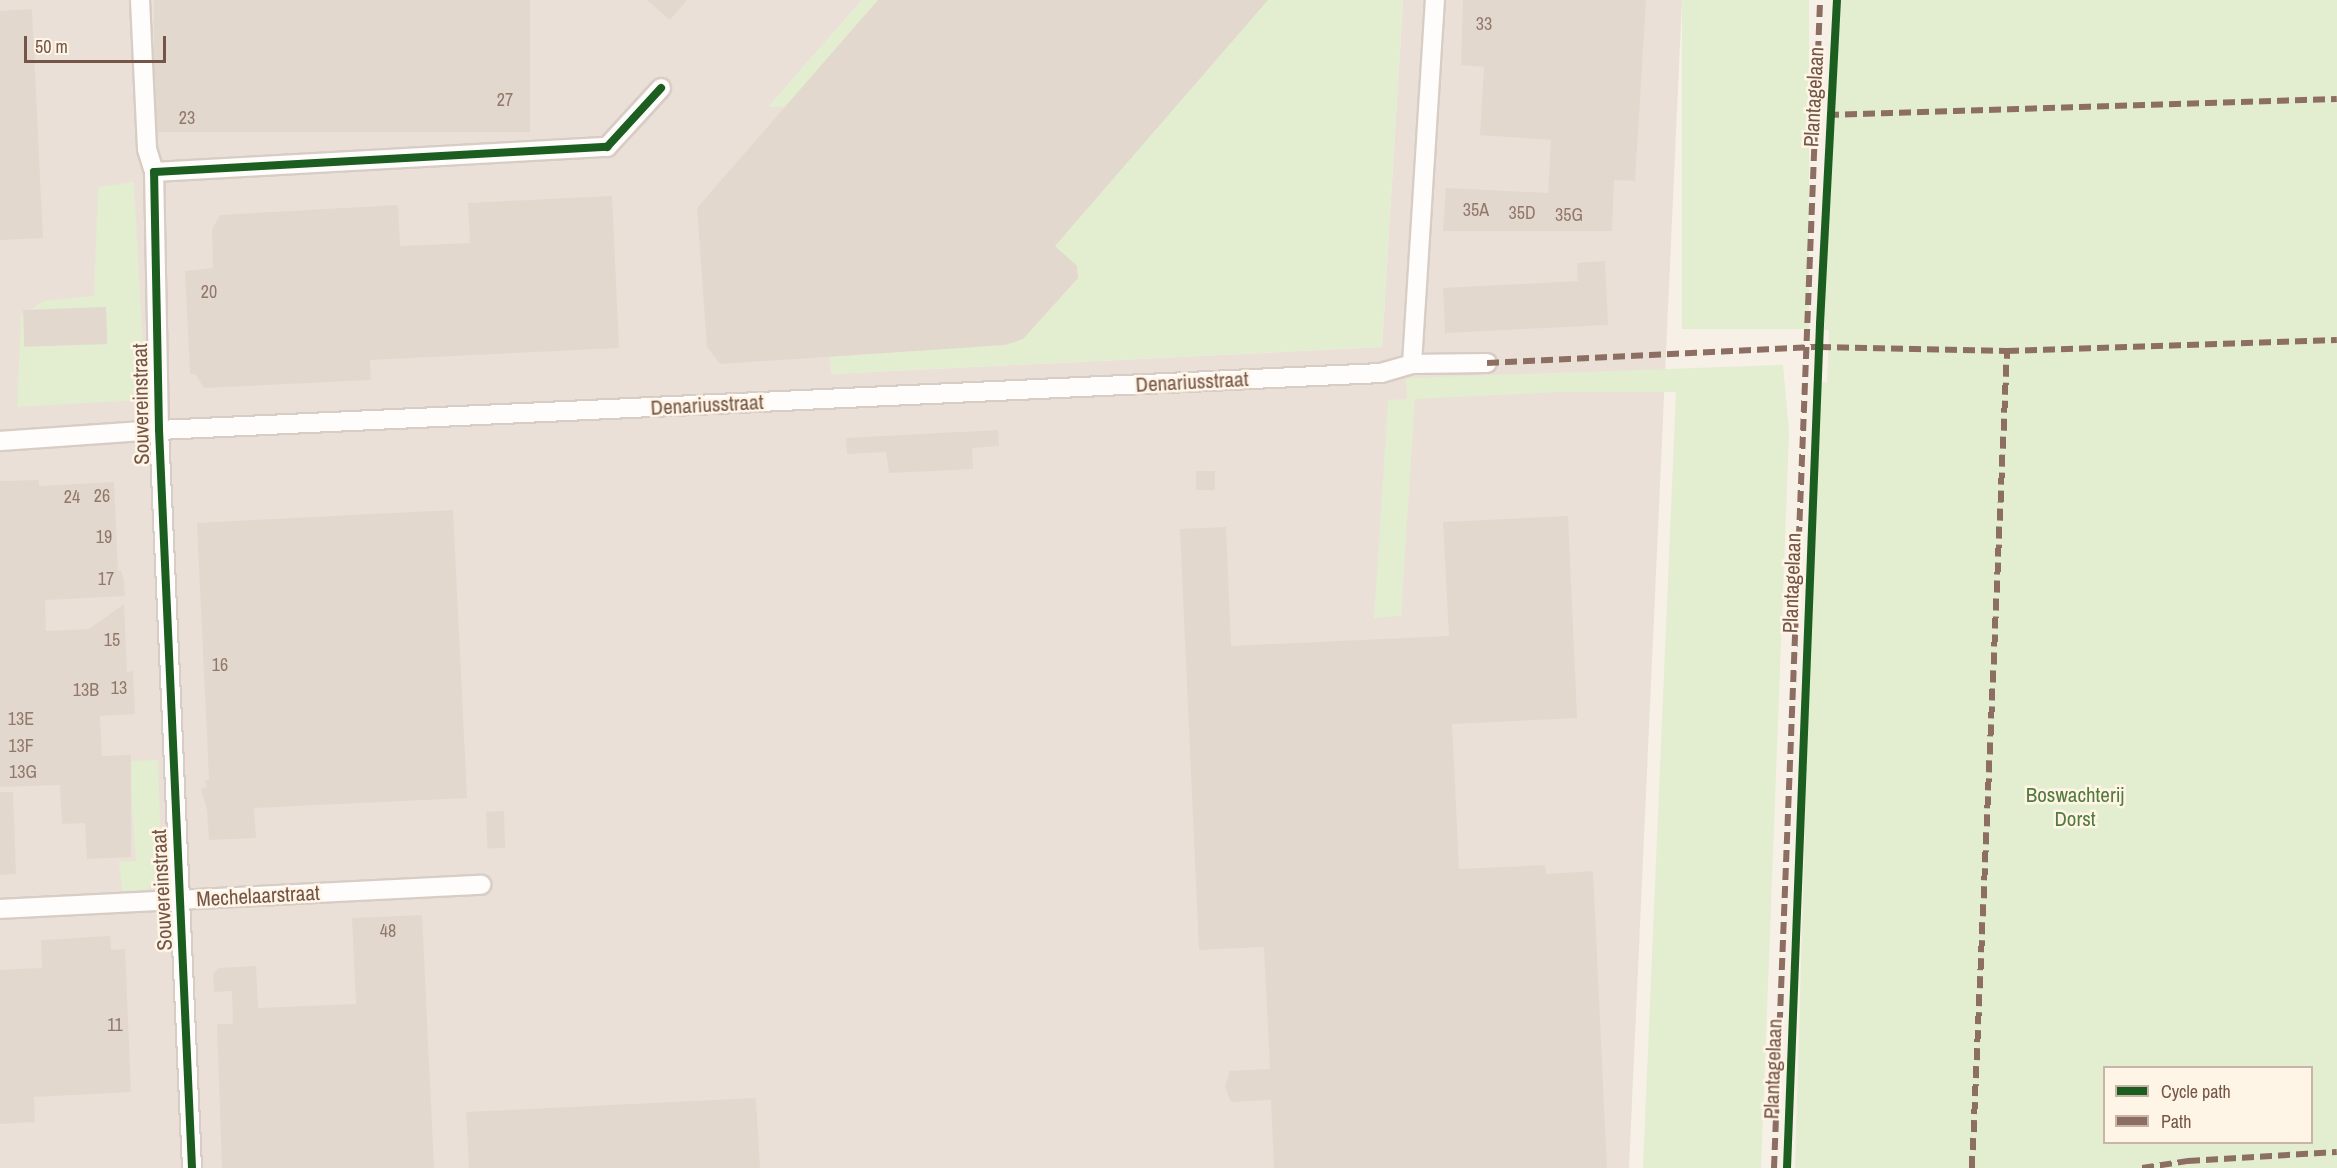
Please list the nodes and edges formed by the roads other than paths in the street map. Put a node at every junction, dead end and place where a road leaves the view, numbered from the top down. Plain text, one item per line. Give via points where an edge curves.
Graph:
1 (140, 0) edge
2 (1435, 0) edge
3 (662, 88) dead end
4 (154, 172) junction
5 (1486, 363) dead end
6 (1412, 364) junction
7 (159, 430) junction
8 (0, 441) edge
9 (481, 885) dead end
10 (180, 900) junction
11 (0, 909) edge
12 (192, 1168) edge

1 - 4 street, Souvereinstraat via 147,149
2 - 6 street
3 - 4 street via 607,147
4 - 7 street, Souvereinstraat
5 - 6 street, Denariusstraat
6 - 7 street, Denariusstraat via 1381,373
7 - 8 street, Denariusstraat
7 - 10 street, Souvereinstraat
9 - 10 street, Mechelaarstraat
10 - 11 street, Mechelaarstraat
10 - 12 street, Souvereinstraat

